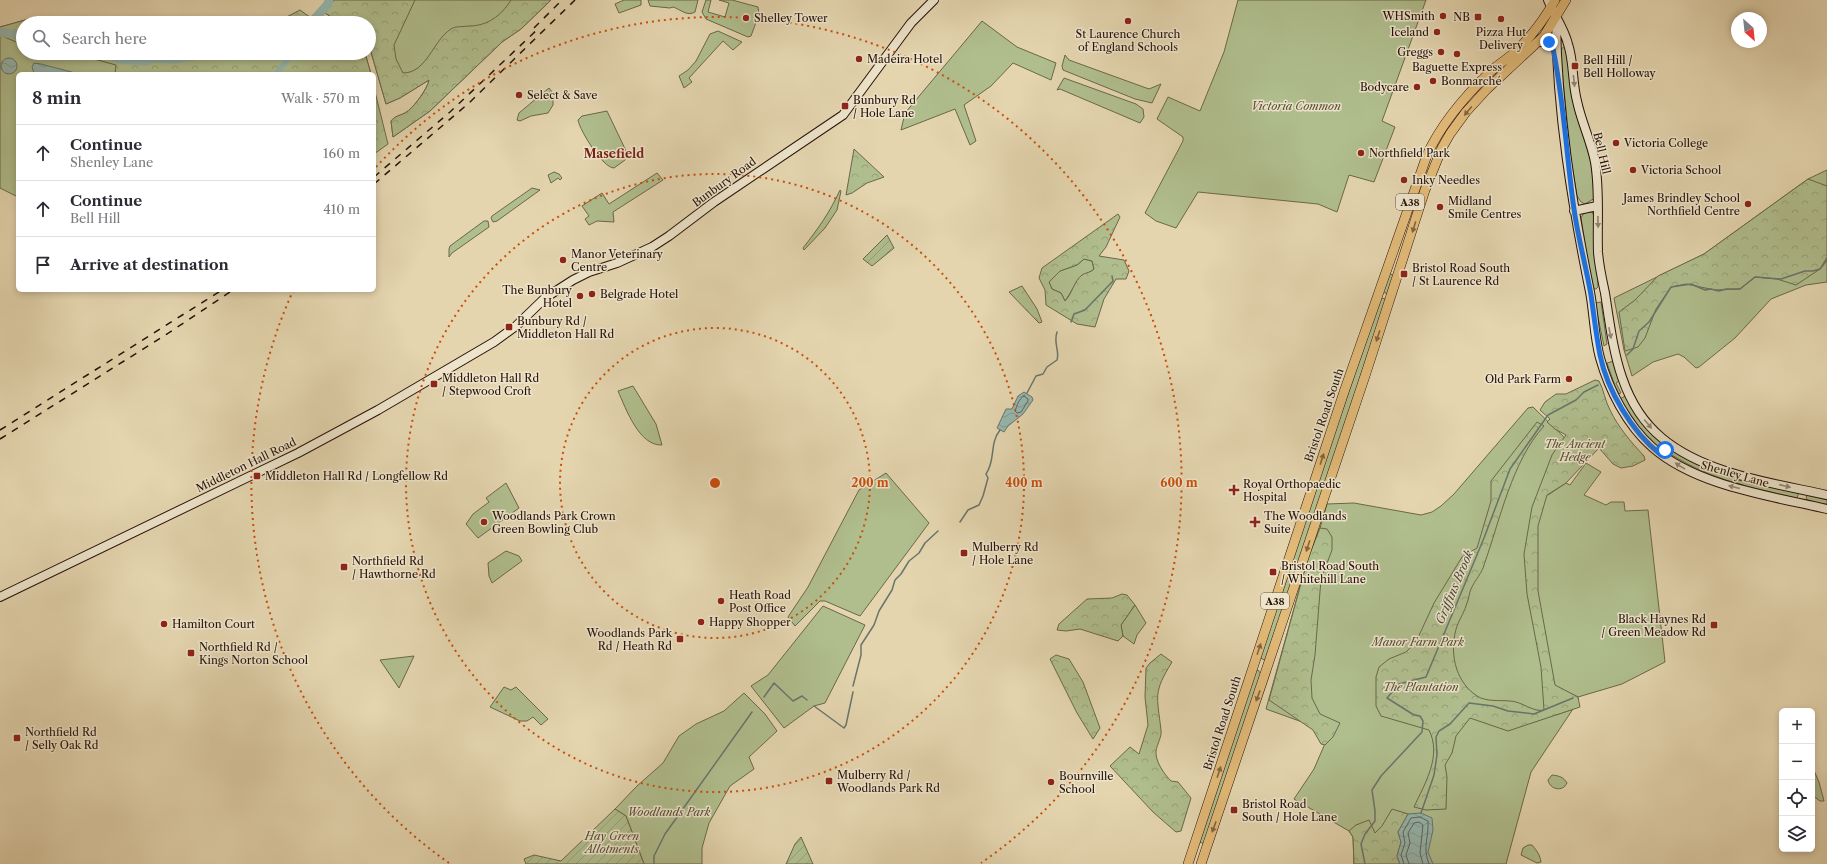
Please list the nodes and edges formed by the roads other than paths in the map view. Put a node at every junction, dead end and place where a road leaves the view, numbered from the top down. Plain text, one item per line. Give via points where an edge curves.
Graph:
1 (934, 0) edge
2 (1544, 0) edge
3 (1566, 0) edge
4 (1550, 5) edge
5 (1556, 18) junction
6 (1551, 27) junction
7 (1538, 42) junction
8 (1552, 44) junction
9 (1559, 76) junction
10 (1485, 85) junction
11 (1597, 206) junction
12 (1574, 211) junction
13 (1387, 268) junction
14 (1399, 272) junction
15 (1605, 293) junction
16 (1591, 296) junction
17 (1376, 298) junction
18 (1390, 299) junction
19 (494, 342) joint
20 (1615, 353) junction
21 (1600, 356) junction
22 (1670, 445) junction
23 (1660, 454) junction
24 (1804, 490) junction
25 (1827, 495) edge
26 (1801, 503) junction
27 (1827, 509) edge
28 (0, 596) edge
29 (1254, 664) junction
30 (1268, 668) junction
31 (1194, 847) junction
32 (1203, 857) edge
33 (1189, 861) edge

1 - 19 main road, Bunbury Road via 911,24 843,115 726,193 652,247 589,272 562,286
2 - 4 main road
3 - 5 highway, A38
4 - 5 main road, Bell Hill
4 - 6 main road
4 - 10 highway, A38 via 1529,38
5 - 6 highway, A38
5 - 9 main road
5 -> 11 main road, Bell Hill via 1568,42 1576,100 1595,161
6 - 7 highway, A38
6 - 8 main road
7 - 8 main road
7 - 10 highway, A38
8 - 9 main road
9 - 12 main road
10 - 13 highway, Bristol Road South / A38 via 1452,114 1431,146
10 -> 14 highway, A38 via 1442,148 1425,190
11 - 12 main road
11 -> 15 main road, Bell Hill via 1599,266
12 - 16 main road
13 - 14 highway
13 - 17 highway, Bristol Road South / A38
14 - 18 highway, A38
15 - 16 main road
15 -> 20 main road, Bell Hill via 1606,313
16 - 21 main road
17 - 18 highway via 1385,295
29 -> 17 highway, Bristol Road South / A38
18 -> 30 highway, A38
19 - 28 main road, Middleton Hall Road via 378,410 298,453
20 - 21 main road
20 -> 22 main road, Shenley Lane via 1623,382 1634,404 1648,425
21 - 23 main road, Shenley Lane via 1625,413 1646,442
22 - 23 main road
22 -> 24 main road, Shenley Lane via 1694,459 1722,470
26 -> 23 main road, Shenley Lane via 1714,481 1688,471
24 - 25 main road, Shenley Lane
24 - 26 main road
26 - 27 main road, Shenley Lane
29 - 30 highway
31 -> 29 highway, Bristol Road South / A38
30 -> 32 highway, A38
31 - 32 highway
31 - 33 highway, Bristol Road South / A38
32 - 33 highway

